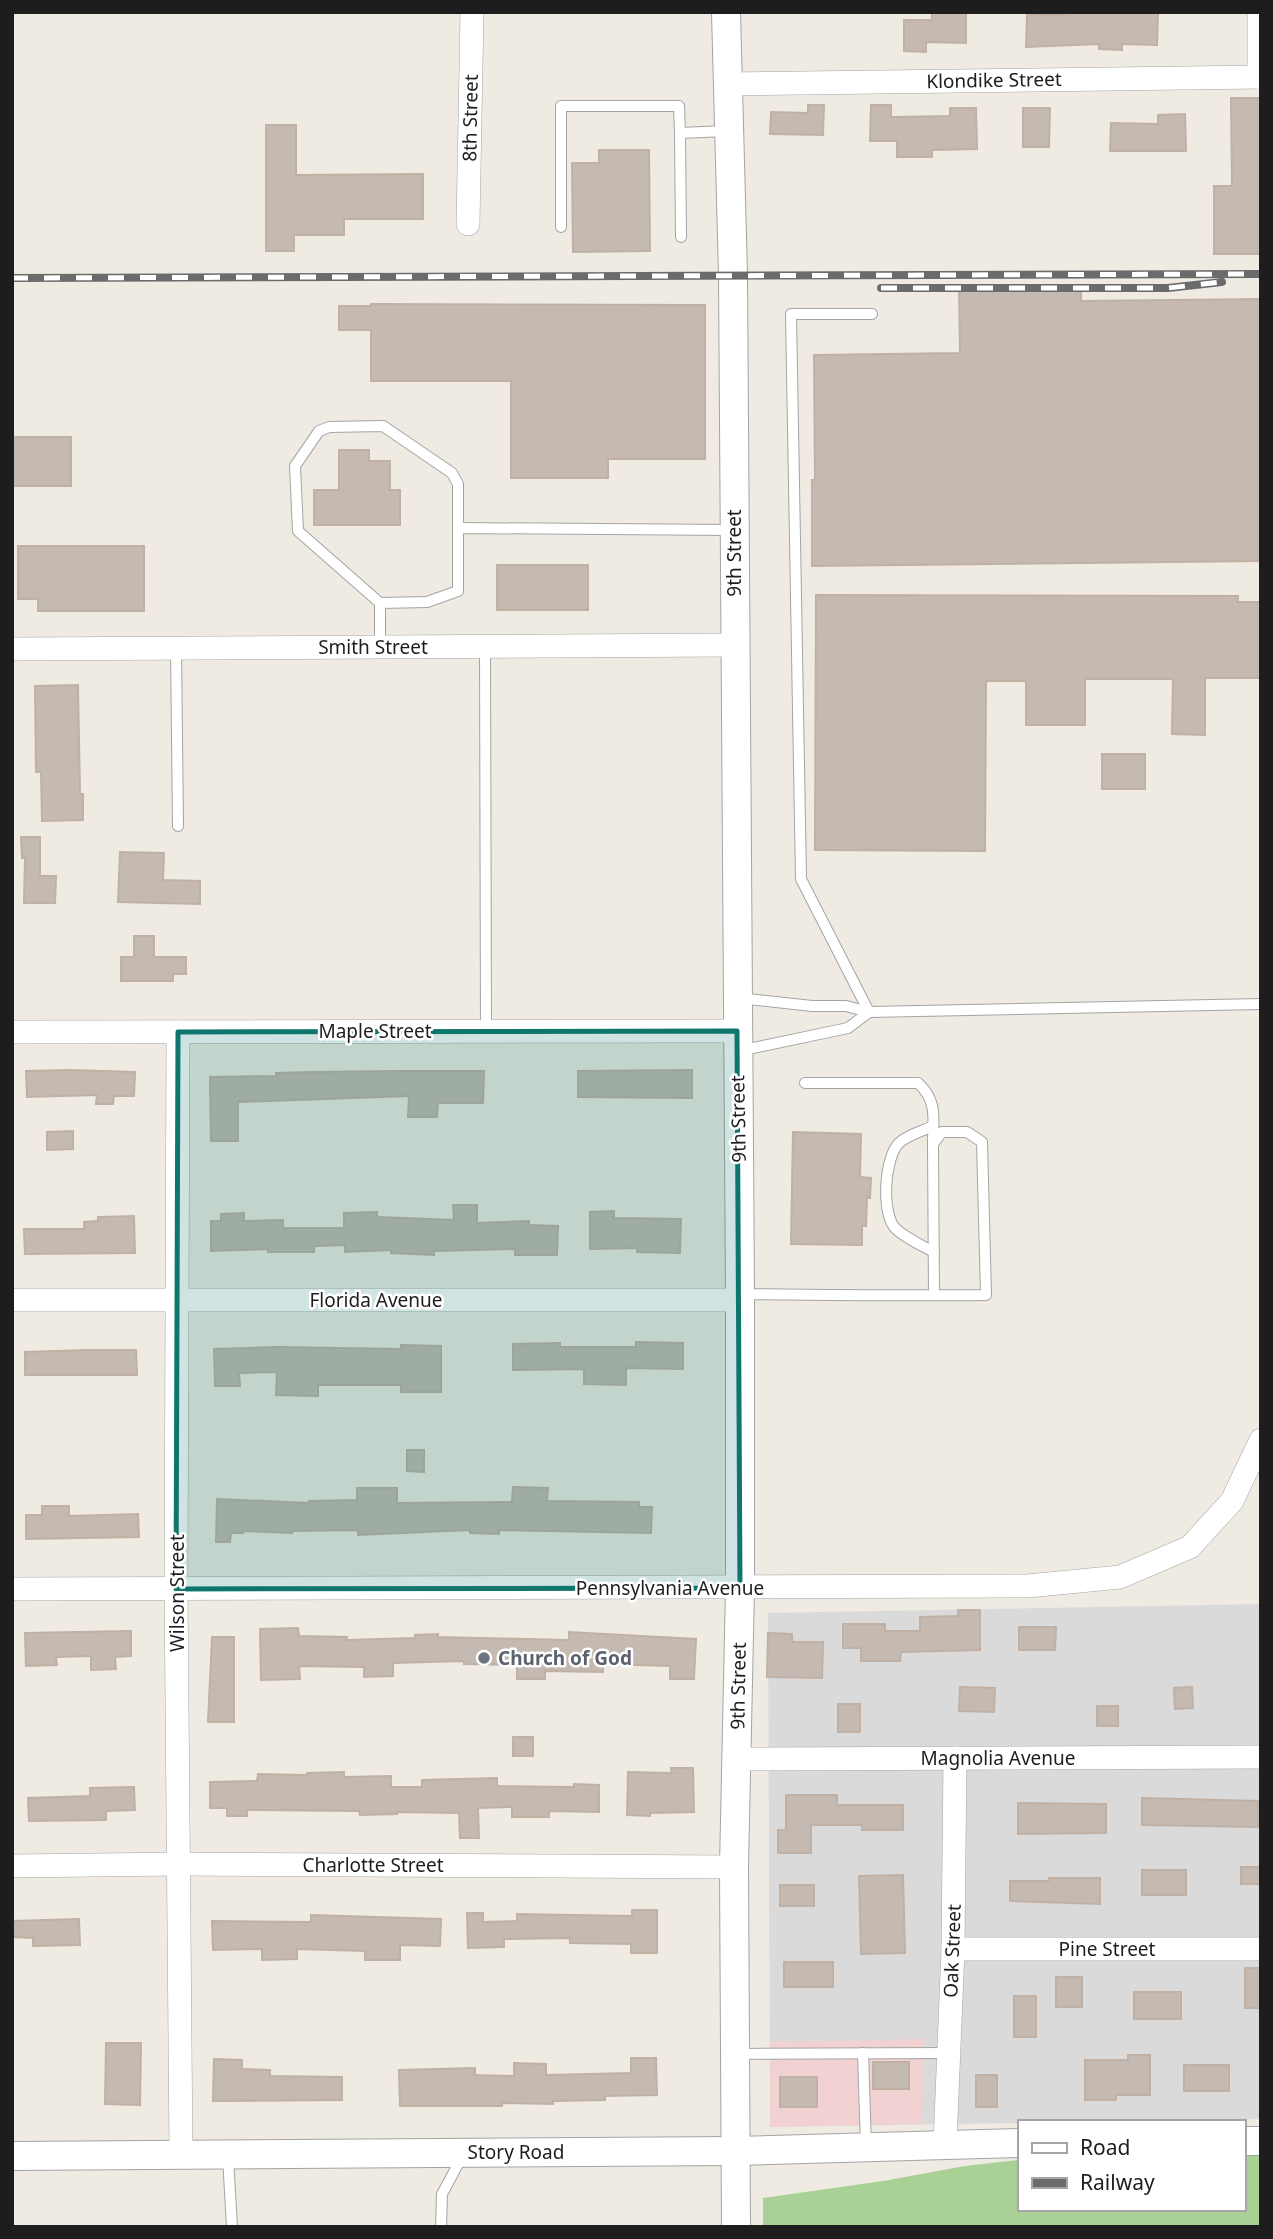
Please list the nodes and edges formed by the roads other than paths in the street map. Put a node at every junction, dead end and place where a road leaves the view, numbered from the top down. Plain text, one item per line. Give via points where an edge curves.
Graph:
1 (472, 12) edge
2 (726, 12) edge
3 (1259, 12) edge
4 (1260, 77) edge
5 (728, 84) junction
6 (729, 131) junction
7 (680, 133) junction
8 (468, 224) dead end
9 (561, 228) dead end
10 (681, 237) dead end
11 (872, 314) dead end
12 (458, 528) junction
13 (734, 530) junction
14 (380, 603) junction
15 (734, 645) junction
16 (485, 646) junction
17 (380, 647) junction
18 (176, 648) junction
19 (12, 649) edge
20 (178, 826) dead end
21 (737, 998) junction
22 (1261, 1004) edge
23 (869, 1012) junction
24 (486, 1031) junction
25 (12, 1032) edge
26 (178, 1032) junction
27 (737, 1041) junction
28 (805, 1083) dead end
29 (933, 1126) junction
30 (933, 1144) junction
31 (934, 1252) junction
32 (934, 1295) junction
33 (740, 1297) junction
34 (12, 1300) edge
35 (178, 1300) junction
36 (1261, 1440) edge
37 (12, 1588) edge
38 (740, 1588) junction
39 (176, 1589) junction
40 (1261, 1757) edge
41 (955, 1758) junction
42 (736, 1759) junction
43 (179, 1864) junction
44 (12, 1866) edge
45 (734, 1867) junction
46 (953, 1949) junction
47 (1261, 1949) edge
48 (863, 2053) junction
49 (949, 2053) junction
50 (735, 2054) junction
51 (1018, 2143) edge
52 (945, 2144) junction
53 (866, 2147) junction
54 (735, 2151) junction
55 (463, 2153) junction
56 (181, 2154) junction
57 (228, 2154) junction
58 (12, 2156) edge
59 (232, 2227) edge
60 (441, 2227) edge
61 (736, 2227) edge

1 - 8 street, 8th Street
2 - 5 street, 9th Street
3 - 4 street
4 - 5 street, Klondike Street
5 - 6 street, 9th Street
6 - 7 lane
6 - 13 street, 9th Street
7 - 9 lane via 678,106 561,106
7 - 10 lane
11 - 23 lane via 791,314 801,879
12 - 13 lane
12 - 14 lane via 458,591 426,602
12 - 14 lane via 458,484 452,473 383,426 329,426 319,431 295,466 298,531
13 - 15 street, 9th Street
14 - 17 lane
15 - 16 street, Smith Street
15 - 21 street, 9th Street
16 - 17 street, Smith Street
16 - 24 lane
17 - 18 street, Smith Street
18 - 19 street, Smith Street
18 - 20 lane
21 - 23 lane via 846,1006
21 - 27 street, 9th Street
22 - 23 lane
23 - 27 lane via 848,1028
24 - 26 street, Maple Street
24 - 27 street, Maple Street
25 - 26 street, Maple Street
26 - 35 street, Wilson Street
27 - 33 street, 9th Street
28 - 29 lane via 918,1083 933,1103
29 - 30 lane
29 - 31 lane via 900,1141 890,1155 887,1176 888,1219 895,1229
30 - 31 lane
30 - 32 lane via 942,1132 967,1132 982,1142 986,1295
31 - 32 lane
32 - 33 lane
33 - 35 street, Florida Avenue
33 - 38 street, 9th Street
34 - 35 street, Florida Avenue
35 - 39 street, Wilson Street
36 - 38 street, Pennsylvania Avenue via 1232,1501 1190,1547 1120,1577 1028,1586
37 - 39 street, Pennsylvania Avenue
38 - 39 street, Pennsylvania Avenue
38 - 42 street, 9th Street
39 - 43 street, Wilson Street
40 - 41 street, Magnolia Avenue
41 - 42 street, Magnolia Avenue
41 - 46 street, Oak Street
42 - 45 street, 9th Street
43 - 44 street, Charlotte Street
43 - 45 street, Charlotte Street
43 - 56 street, Wilson Street
45 - 50 street, 9th Street
46 - 47 street, Pine Street
46 - 49 street, Oak Street
48 - 49 lane
48 - 50 lane
48 - 53 lane
49 - 52 street, Oak Street
50 - 54 street, 9th Street
51 - 52 street, Story Road
52 - 53 street, Story Road
53 - 54 street, Story Road
54 - 55 street, Story Road
54 - 61 street, 9th Street
55 - 57 street, Story Road
55 - 60 lane via 444,2188
56 - 57 street, Story Road
56 - 58 street, Story Road
57 - 59 lane

